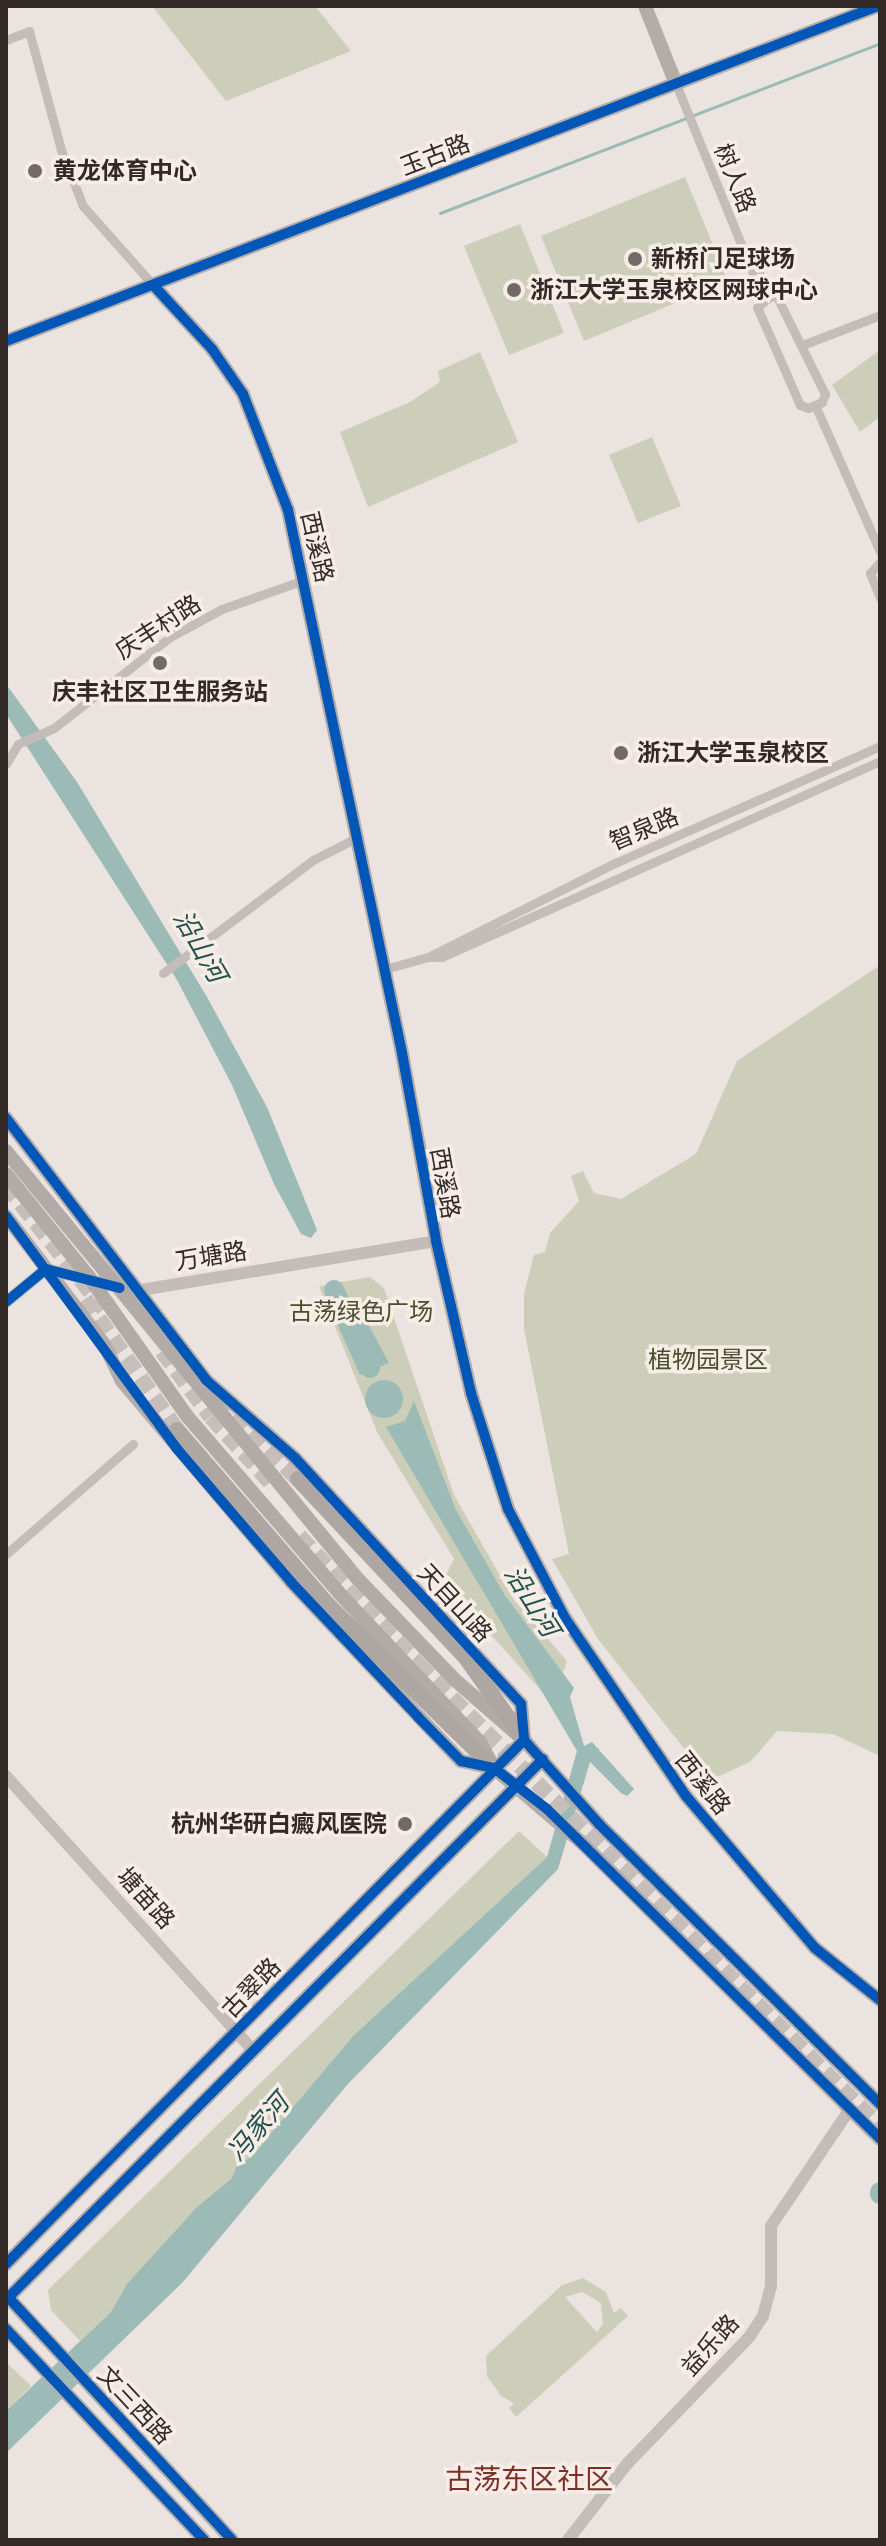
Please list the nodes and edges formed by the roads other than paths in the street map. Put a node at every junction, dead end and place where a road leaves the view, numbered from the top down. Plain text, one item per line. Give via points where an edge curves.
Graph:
1 (645, 6) edge
2 (878, 6) edge
3 (6, 40) edge
4 (676, 84) junction
5 (155, 287) junction
6 (766, 297) junction
7 (880, 315) edge
8 (6, 341) edge
9 (805, 344) junction
10 (815, 405) junction
11 (879, 548) edge
12 (880, 562) edge
13 (304, 580) junction
14 (880, 598) edge
15 (880, 746) edge
16 (6, 749) edge
17 (9, 761) edge
18 (880, 761) edge
19 (356, 838) junction
20 (428, 957) junction
21 (385, 969) junction
22 (164, 972) dead end
23 (6, 1118) edge
24 (6, 1151) edge
25 (6, 1174) edge
26 (6, 1216) edge
27 (436, 1241) junction
28 (46, 1269) junction
29 (89, 1277) junction
30 (128, 1289) junction
31 (6, 1302) edge
32 (177, 1430) tunnel mouth
33 (133, 1444) dead end
34 (298, 1479) tunnel mouth
35 (7, 1555) edge
36 (524, 1740) junction
37 (543, 1759) junction
38 (494, 1768) junction
39 (6, 1776) edge
40 (516, 1785) junction
41 (880, 2000) edge
42 (236, 2031) junction
43 (253, 2050) junction
44 (880, 2104) edge
45 (850, 2109) junction
46 (880, 2139) edge
47 (6, 2264) edge
48 (7, 2298) edge
49 (6, 2329) edge
50 (204, 2540) edge
51 (232, 2540) edge
52 (568, 2540) edge

1 - 4 main road
2 - 4 main road, 玉古路
3 - 5 street, 西溪路 via 29,31 75,188 110,242
4 - 5 main road, 玉古路
4 - 6 street, 树人路
5 - 8 main road, 玉古路
5 - 13 main road, 西溪路 via 212,349 256,418 288,510
6 - 9 street via 781,296
6 - 10 street via 757,307 800,405
7 - 9 street
9 - 10 street via 825,394
10 - 11 street
12 - 14 street via 870,573
13 - 17 street, 庆丰村路 via 231,605 170,637 80,710 18,744
13 - 19 main road, 西溪路
15 - 20 street, 智泉路 via 615,863
16 - 17 street
18 - 20 street, 智泉路 via 442,957
19 - 21 main road, 西溪路
19 - 22 street via 313,860
20 - 21 street, 智泉路
21 - 27 main road, 西溪路
23 - 30 main road, 天目山路
24 - 30 main road, 天目山路 via 68,1231
25 - 29 main road
26 - 28 main road
27 - 30 street, 万塘路
27 - 41 main road, 西溪路 via 489,1461 565,1618 686,1796 815,1948
28 - 29 street, 万塘路
28 - 31 street
28 - 38 main road via 104,1344 122,1381 291,1582 461,1761
29 - 30 street, 万塘路
29 - 38 main road via 187,1416 339,1593 480,1742
30 - 36 main road, 天目山路 via 356,1577 454,1679
30 - 36 main road, 天目山路 via 206,1380 295,1458 521,1704
32 - 38 highway via 328,1605
33 - 35 street
34 - 36 highway via 466,1658
36 - 37 main road, 天目山路
36 - 38 main road, 古翠路
37 - 40 main road, 古翠路
37 - 44 main road, 天目山路 via 599,1824
38 - 40 main road
38 - 42 main road, 古翠路
39 - 42 street, 塘苗路
40 - 43 main road, 古翠路
40 - 45 main road via 580,1841
42 - 43 street, 塘苗路
42 - 47 main road, 古翠路
43 - 48 main road, 古翠路
45 - 46 main road
45 - 52 street, 益乐路 via 771,2226 771,2287 763,2316 750,2336 627,2464
48 - 51 main road, 文三西路
49 - 50 main road, 文三西路

